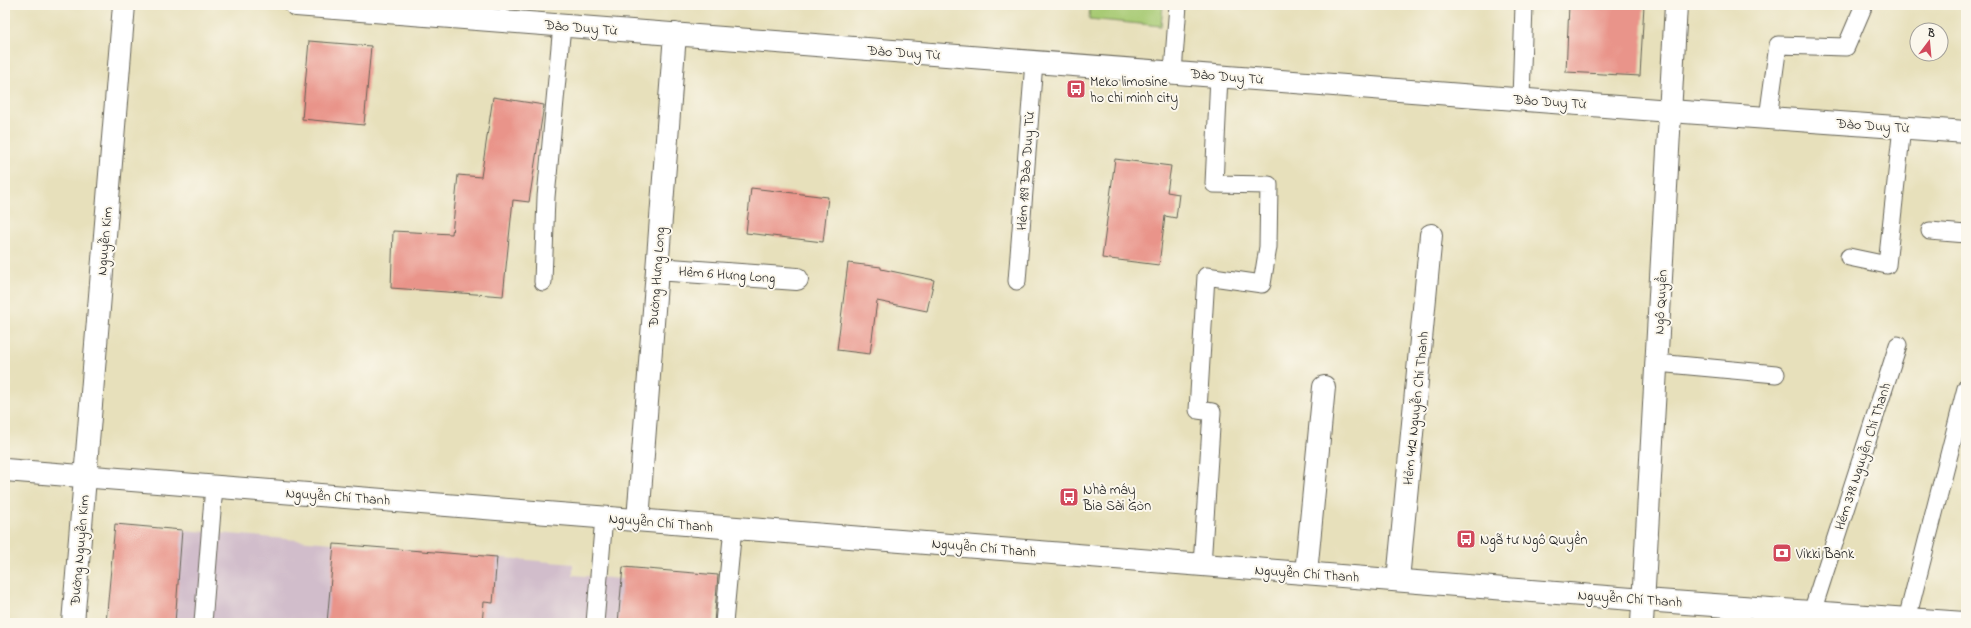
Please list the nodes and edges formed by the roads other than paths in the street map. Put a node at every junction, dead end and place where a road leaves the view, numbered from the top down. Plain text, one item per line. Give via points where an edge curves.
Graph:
1 (124, 5) edge
2 (296, 5) edge
3 (1178, 5) edge
4 (1524, 5) edge
5 (1676, 5) edge
6 (1864, 5) edge
7 (562, 25) junction
8 (675, 34) junction
9 (1034, 62) junction
10 (1173, 72) junction
11 (1219, 76) junction
12 (1521, 99) junction
13 (1670, 111) junction
14 (1768, 118) junction
15 (1902, 127) junction
16 (1966, 132) edge
17 (1930, 231) dead end
18 (1966, 234) edge
19 (1432, 235) dead end
20 (1848, 257) dead end
21 (657, 269) junction
22 (797, 279) dead end
23 (1017, 281) dead end
24 (543, 282) dead end
25 (1898, 345) dead end
26 (1657, 363) junction
27 (1776, 374) dead end
28 (1324, 387) dead end
29 (1966, 388) edge
30 (5, 470) edge
31 (85, 476) junction
32 (214, 486) junction
33 (604, 517) junction
34 (638, 520) junction
35 (733, 527) junction
36 (1202, 565) junction
37 (1306, 573) junction
38 (1398, 580) junction
39 (1644, 600) junction
40 (1812, 612) junction
41 (1906, 621) edge
42 (73, 623) edge
43 (203, 623) edge
44 (595, 623) edge
45 (724, 623) edge
46 (1642, 623) edge
47 (1964, 623) edge

1 - 31 street, Nguyễn Kim
2 - 7 street, Đào Duy Từ
3 - 10 lane
4 - 12 lane
5 - 13 street, Ngô Quyền
6 - 14 lane via 1846,47 1778,45
7 - 8 street, Đào Duy Từ
7 - 24 lane via 546,198
8 - 9 street, Đào Duy Từ
8 - 21 street, Đường Hưng Long
9 - 10 street, Đào Duy Từ
9 - 23 lane, Hẻm 189 Đào Duy Từ
10 - 11 street, Đào Duy Từ
11 - 12 street, Đào Duy Từ
11 - 36 lane via 1214,184 1269,185 1268,246 1262,284 1206,276 1198,410 1212,412
12 - 13 street, Đào Duy Từ
13 - 14 street, Đào Duy Từ
13 - 26 street, Ngô Quyền
14 - 15 street, Đào Duy Từ
15 - 16 street, Đào Duy Từ
15 - 20 lane via 1887,265
17 - 18 lane
19 - 38 street, Hẻm 412 Nguyễn Chí Thanh
21 - 22 street, Hẻm 6 Hưng Long
21 - 34 street, Đường Hưng Long
25 - 40 lane, Hẻm 378 Nguyễn Chí Thanh
26 - 27 lane
26 - 39 street, Ngô Quyền
28 - 37 street
29 - 41 lane
30 - 31 street, Nguyễn Chí Thanh
31 - 32 street, Nguyễn Chí Thanh
31 - 42 street, Đường Nguyễn Kim
32 - 33 street, Nguyễn Chí Thanh
32 - 43 lane
33 - 34 street, Nguyễn Chí Thanh
33 - 44 lane
34 - 35 street, Nguyễn Chí Thanh
35 - 36 street, Nguyễn Chí Thanh
35 - 45 lane
36 - 37 street, Nguyễn Chí Thanh
37 - 38 street, Nguyễn Chí Thanh
38 - 39 street, Nguyễn Chí Thanh
39 - 40 street, Nguyễn Chí Thanh
39 - 46 street, Ngô Quyền
40 - 41 street, Nguyễn Chí Thanh
41 - 47 street, Nguyễn Chí Thanh

